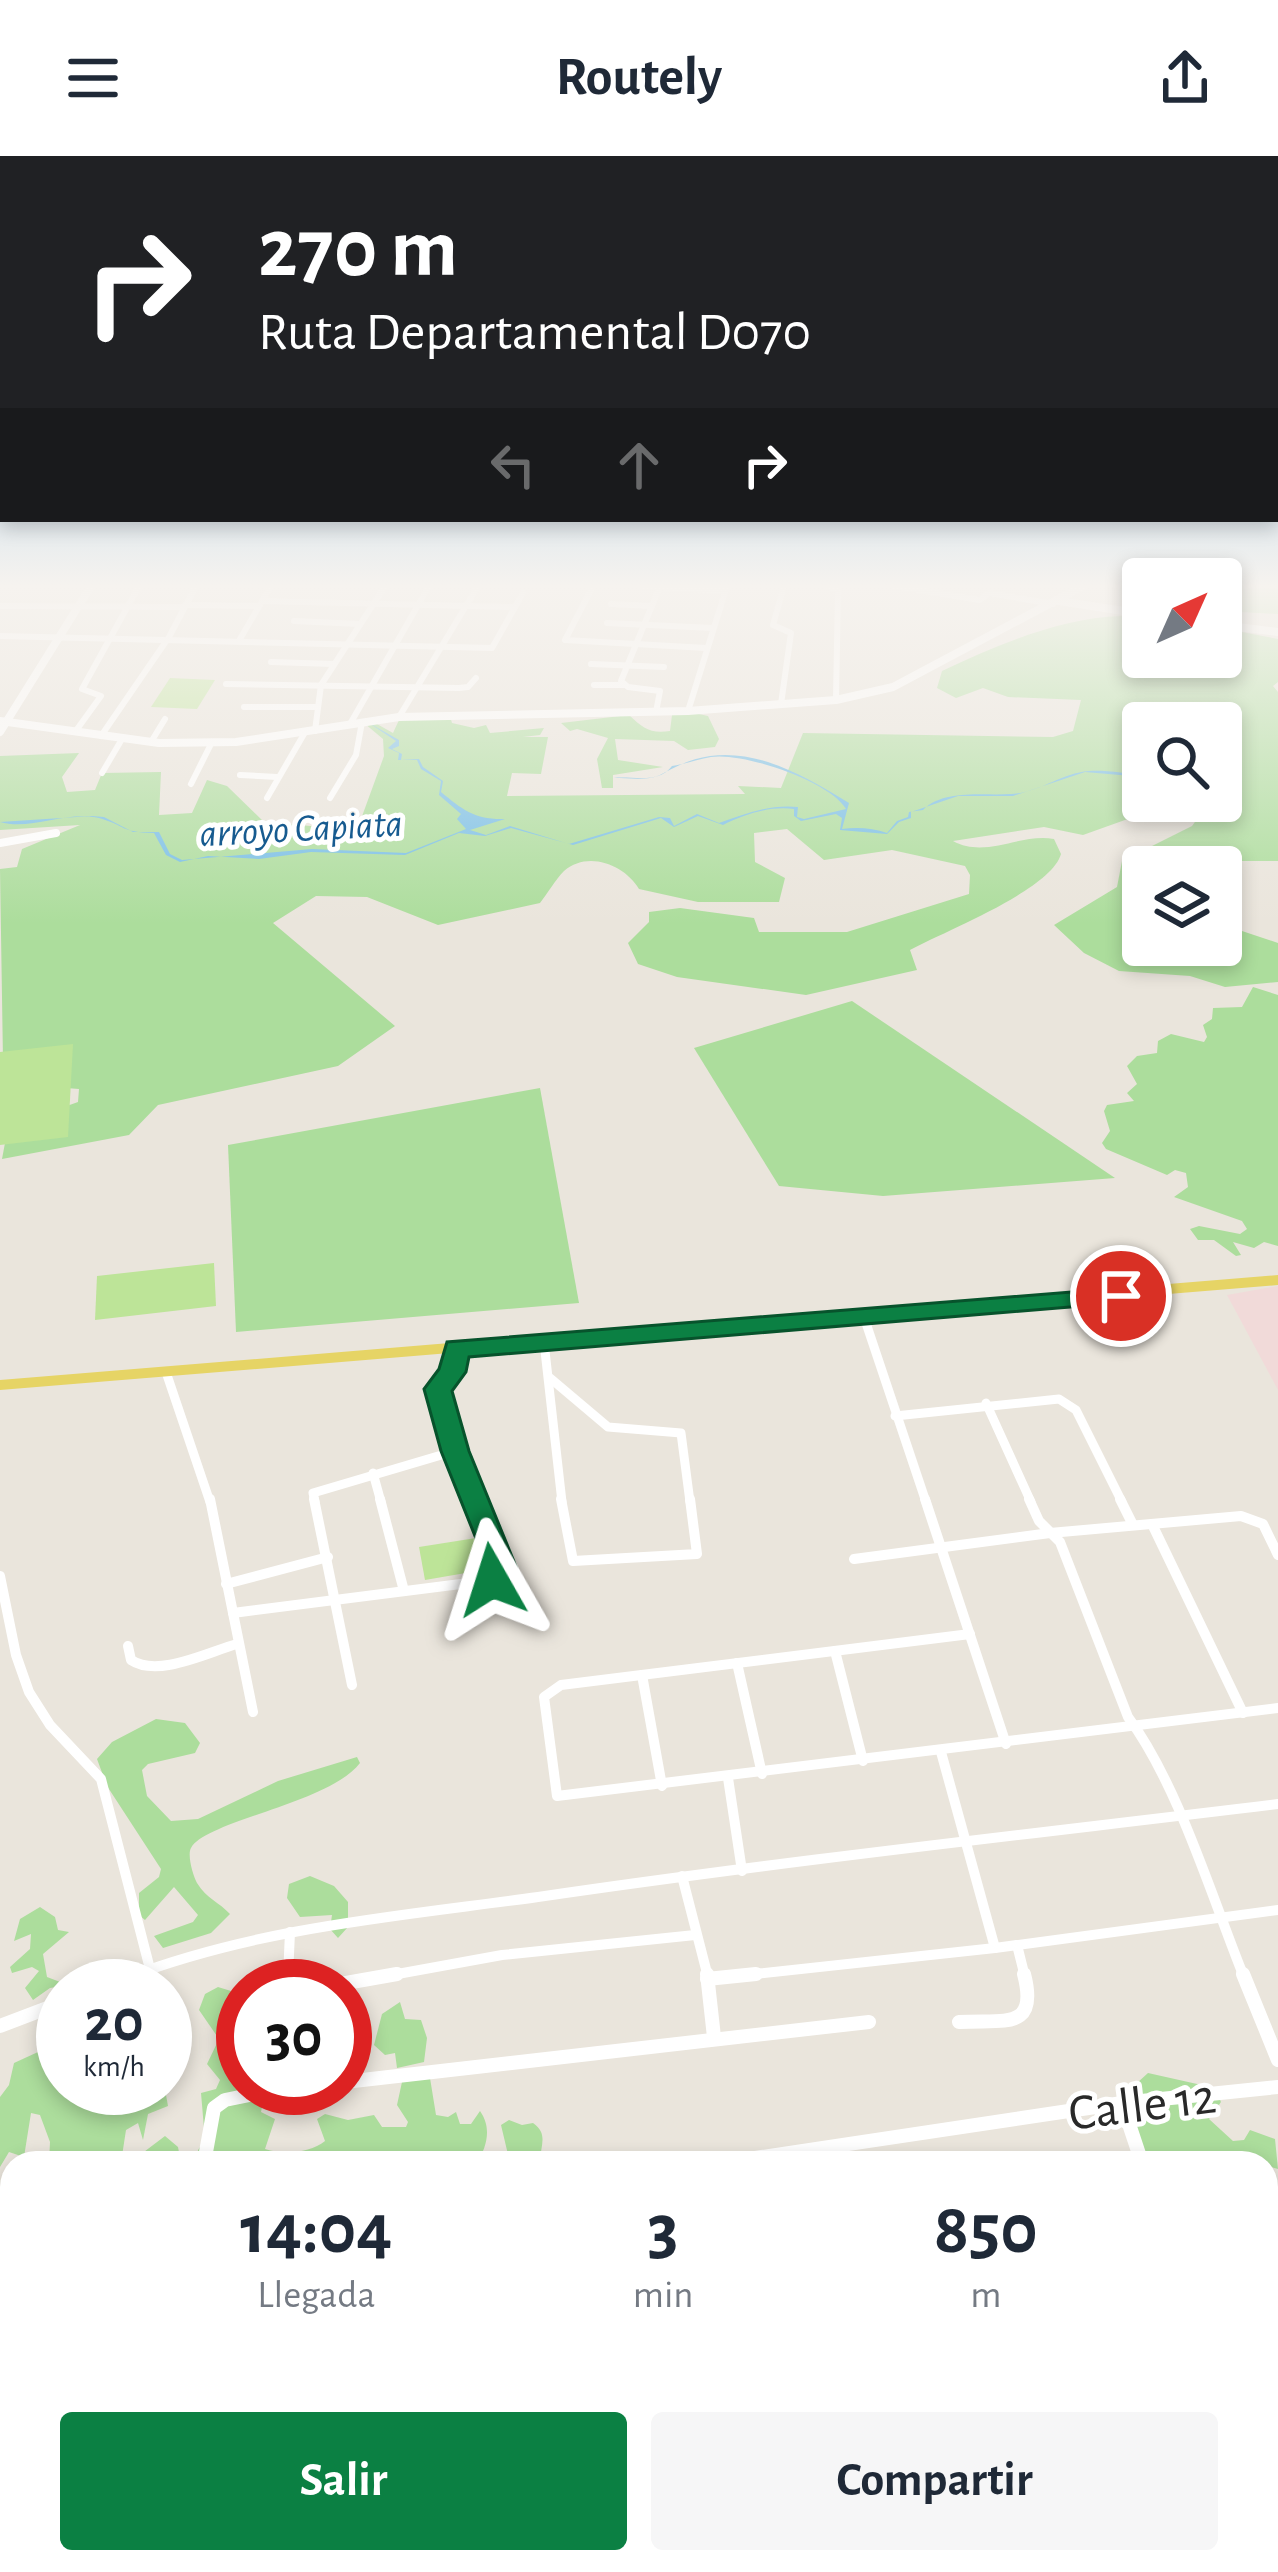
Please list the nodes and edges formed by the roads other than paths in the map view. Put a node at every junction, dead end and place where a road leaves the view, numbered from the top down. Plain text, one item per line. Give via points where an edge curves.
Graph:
1 (99, 699) edge
2 (127, 699) edge
3 (319, 699) edge
4 (364, 699) edge
5 (410, 699) edge
6 (659, 699) edge
7 (692, 699) edge
8 (782, 699) edge
9 (841, 699) edge
10 (836, 700) joint
11 (781, 704) junction
12 (244, 707) dead end
13 (317, 707) junction
14 (688, 711) junction
15 (656, 712) junction
16 (399, 717) junction
17 (165, 719) dead end
18 (3, 721) edge
19 (356, 723) junction
20 (0, 732) edge
21 (75, 732) junction
22 (310, 732) junction
23 (101, 736) junction
24 (122, 739) junction
25 (151, 742) junction
26 (212, 742) junction
27 (102, 773) dead end
28 (240, 775) dead end
29 (277, 777) junction
30 (190, 784) dead end
31 (267, 798) dead end
32 (330, 798) dead end
33 (56, 833) dead end
34 (0, 843) edge
35 (1278, 1280) edge
36 (864, 1316) junction
37 (544, 1342) junction
38 (457, 1349) junction
39 (166, 1372) junction
40 (550, 1378) junction
41 (0, 1385) edge
42 (986, 1403) junction
43 (896, 1416) junction
44 (455, 1451) junction
45 (374, 1473) junction
46 (1152, 1524) junction
47 (1133, 1526) junction
48 (1050, 1533) junction
49 (940, 1549) junction
50 (1278, 1555) edge
51 (328, 1557) junction
52 (854, 1558) dead end
53 (0, 1576) edge
54 (226, 1584) junction
55 (404, 1591) junction
56 (338, 1600) junction
57 (233, 1613) junction
58 (970, 1634) junction
59 (237, 1644) junction
60 (128, 1646) dead end
61 (835, 1651) junction
62 (737, 1663) junction
63 (642, 1675) junction
64 (352, 1685) dead end
65 (1278, 1708) edge
66 (254, 1712) dead end
67 (1243, 1713) junction
68 (1136, 1728) junction
69 (1006, 1744) junction
70 (940, 1752) junction
71 (863, 1761) junction
72 (762, 1774) junction
73 (728, 1778) junction
74 (662, 1786) junction
75 (1278, 1804) edge
76 (1179, 1817) junction
77 (967, 1843) junction
78 (742, 1871) junction
79 (682, 1876) junction
80 (1278, 1910) edge
81 (1218, 1917) junction
82 (290, 1932) junction
83 (695, 1936) junction
84 (1017, 1946) junction
85 (995, 1948) junction
86 (147, 1959) edge
87 (176, 1959) edge
88 (288, 1959) edge
89 (372, 1978) edge
90 (707, 1979) junction
91 (36, 2012) edge
92 (869, 2022) dead end
93 (959, 2022) dead end
94 (0, 2026) edge
95 (714, 2037) junction
96 (1278, 2060) edge
97 (372, 2080) edge
98 (1278, 2087) edge
99 (1122, 2103) junction
100 (216, 2107) edge
101 (206, 2151) edge
102 (802, 2151) edge
103 (1138, 2151) edge

1 - 21 street
2 - 23 street
3 - 13 street
4 - 19 street
5 - 16 street
6 - 15 street
7 - 14 street
8 - 11 street
9 - 10 main road
10 - 11 main road
11 - 14 main road
12 - 13 street
13 - 22 street
14 - 15 main road
15 - 16 main road
16 - 19 main road
17 - 25 street
18 - 20 main road
18 - 21 main road
19 - 22 main road
19 - 32 street via 356,755
21 - 23 main road
22 - 26 main road
22 - 29 street
23 - 24 main road
24 - 25 main road
24 - 27 street
25 - 26 main road
26 - 30 street
28 - 29 street
29 - 31 street
33 - 34 street
35 - 36 main road
36 - 37 main road
36 - 43 street
37 - 38 main road
37 - 40 street
38 - 39 main road
38 - 44 street via 453,1372 437,1389
39 - 41 main road
39 - 54 street via 206,1482
40 - 40 street via 573,1561 697,1554 681,1433 608,1427
42 - 43 street
42 - 47 street via 1049,1397 1076,1410
42 - 48 street
43 - 49 street
44 - 45 street
44 - 55 street via 502,1569 492,1580
45 - 51 street via 313,1492
45 - 55 street
46 - 47 street
46 - 50 street via 1248,1516 1263,1524
46 - 67 street
47 - 48 street
48 - 49 street
48 - 68 street
49 - 52 street
49 - 58 street
51 - 54 street
51 - 56 street
53 - 86 street via 33,1702 101,1779
54 - 57 street
55 - 56 street
56 - 57 street
56 - 64 street
57 - 59 street
58 - 61 street
58 - 69 street
59 - 60 street via 149,1668 130,1660
59 - 66 street
61 - 62 street
61 - 71 street
62 - 63 street
62 - 72 street
63 - 74 street
63 - 74 street via 561,1685 544,1696 557,1796
65 - 67 street
67 - 68 street
68 - 69 street
68 - 76 street
69 - 70 street
70 - 71 street
70 - 77 street
71 - 72 street
72 - 73 street
73 - 74 street
73 - 78 street
75 - 76 street
76 - 77 street
76 - 81 street
77 - 78 street
77 - 85 street
78 - 79 street
79 - 82 street
79 - 83 street
80 - 81 street
81 - 84 street
81 - 96 street
82 - 87 street
82 - 88 street
83 - 89 street via 502,1955
83 - 90 street
84 - 85 street
84 - 93 street via 1028,2011
85 - 90 street
90 - 95 street
91 - 94 street
92 - 95 street
95 - 97 street
98 - 99 street, Calle 12
99 - 102 street, Calle 12
99 - 103 street
100 - 101 street

